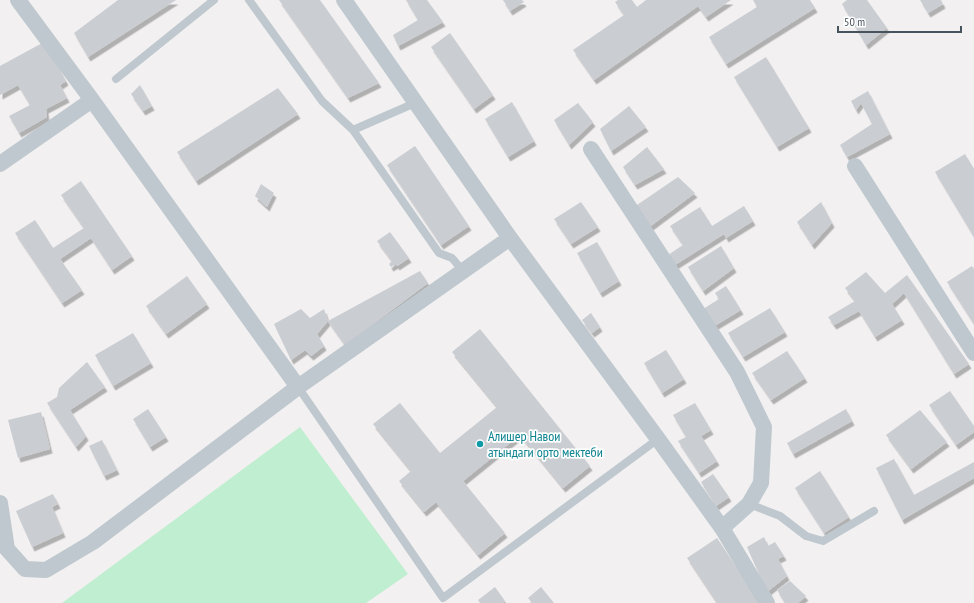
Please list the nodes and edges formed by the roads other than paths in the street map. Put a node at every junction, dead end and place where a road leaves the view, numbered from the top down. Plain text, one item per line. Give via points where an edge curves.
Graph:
1 (18, 0) edge
2 (214, 0) edge
3 (249, 0) edge
4 (344, 0) edge
5 (116, 79) dead end
6 (92, 100) junction
7 (415, 103) junction
8 (353, 130) junction
9 (591, 149) dead end
10 (0, 164) edge
11 (855, 166) dead end
12 (510, 238) junction
13 (463, 271) junction
14 (974, 353) edge
15 (298, 387) junction
16 (658, 439) junction
17 (0, 504) edge
18 (749, 504) junction
19 (874, 511) dead end
20 (722, 528) junction
21 (767, 603) edge

1 - 6 street
2 - 5 lane
3 - 8 lane via 322,101
4 - 7 street
6 - 10 street
6 - 15 street
7 - 8 lane
7 - 12 street
8 - 13 lane via 439,253 452,258
9 - 18 street via 737,372 764,427 762,483
11 - 14 street
12 - 13 street
12 - 16 street
13 - 15 street
15 - 16 lane via 443,598
15 - 17 street via 93,542 46,570 25,569 8,548
16 - 20 street
18 - 19 lane via 780,516 806,536 823,541
18 - 20 street
20 - 21 street

